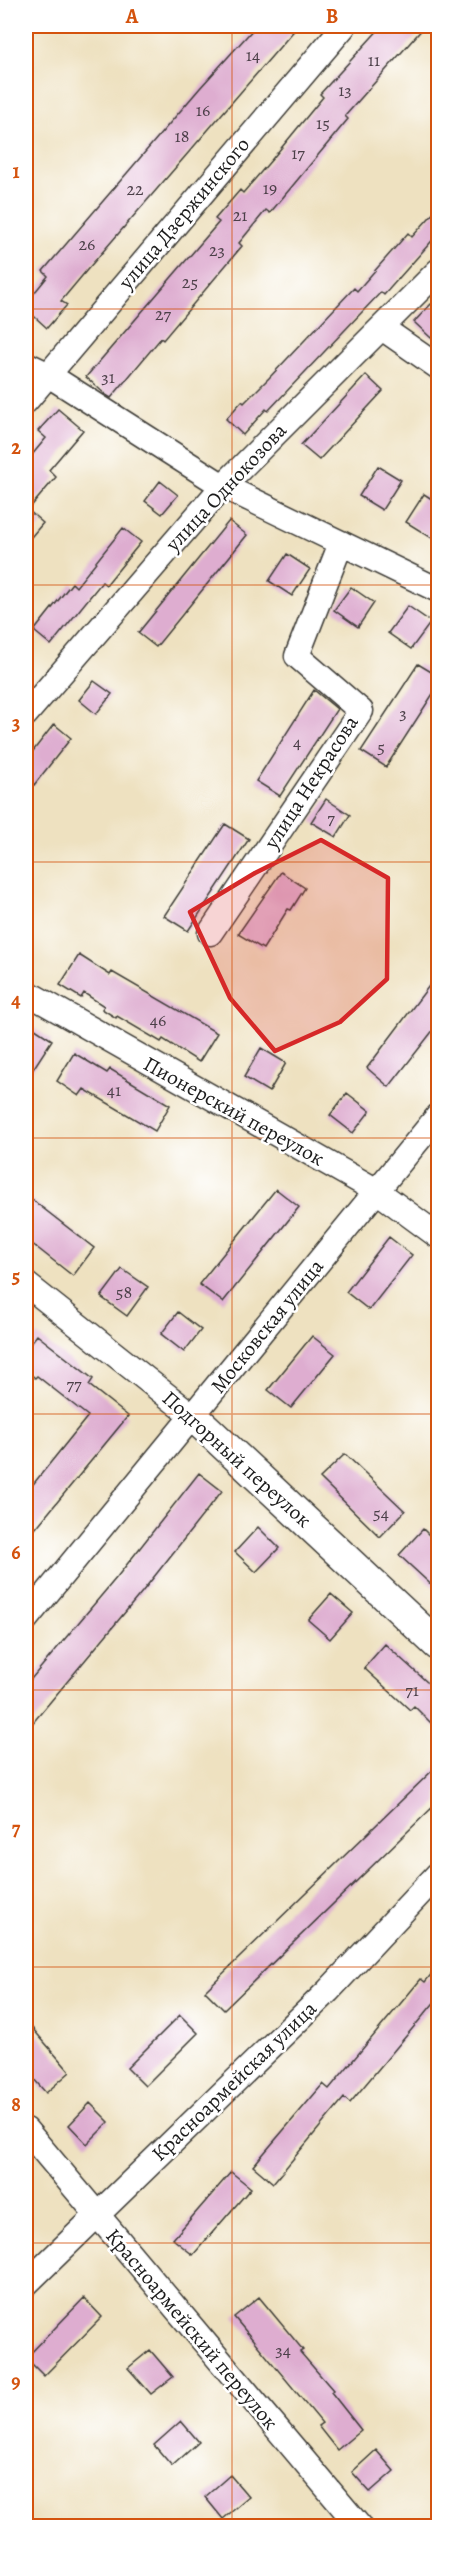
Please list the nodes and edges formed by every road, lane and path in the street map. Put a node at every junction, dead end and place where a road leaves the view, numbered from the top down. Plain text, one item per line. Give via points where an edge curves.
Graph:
1 (344, 26) edge
2 (438, 271) edge
3 (382, 328) junction
4 (438, 367) edge
5 (36, 369) edge
6 (26, 401) edge
7 (223, 486) junction
8 (341, 543) junction
9 (438, 590) edge
10 (26, 714) edge
11 (210, 933) dead end
12 (26, 992) edge
13 (438, 1116) edge
14 (377, 1191) junction
15 (438, 1236) edge
16 (26, 1284) edge
17 (194, 1417) junction
18 (26, 1619) edge
19 (438, 1645) edge
20 (438, 1874) edge
21 (26, 2130) edge
22 (96, 2216) junction
23 (26, 2284) edge
24 (359, 2526) edge

1 - 5 street, улица Дзержинского
2 - 3 street, улица Однокозова
3 - 4 street
3 - 7 street, улица Однокозова
5 - 6 street, улица Дзержинского
5 - 7 street
7 - 8 street
7 - 10 street, улица Однокозова
8 - 9 street
8 - 11 street, улица Некрасова via 297,656 360,711
12 - 14 street, Пионерский переулок
13 - 14 street, Московская улица
14 - 15 street, Пионерский переулок
14 - 17 street, Московская улица
16 - 17 street, Подгорный переулок
17 - 18 street, Московская улица
17 - 19 main road, Подгорный переулок
20 - 22 street, Красноармейская улица via 328,1991
21 - 22 street, Красноармейский переулок
22 - 23 street, Красноармейская улица
22 - 24 street, Красноармейский переулок

